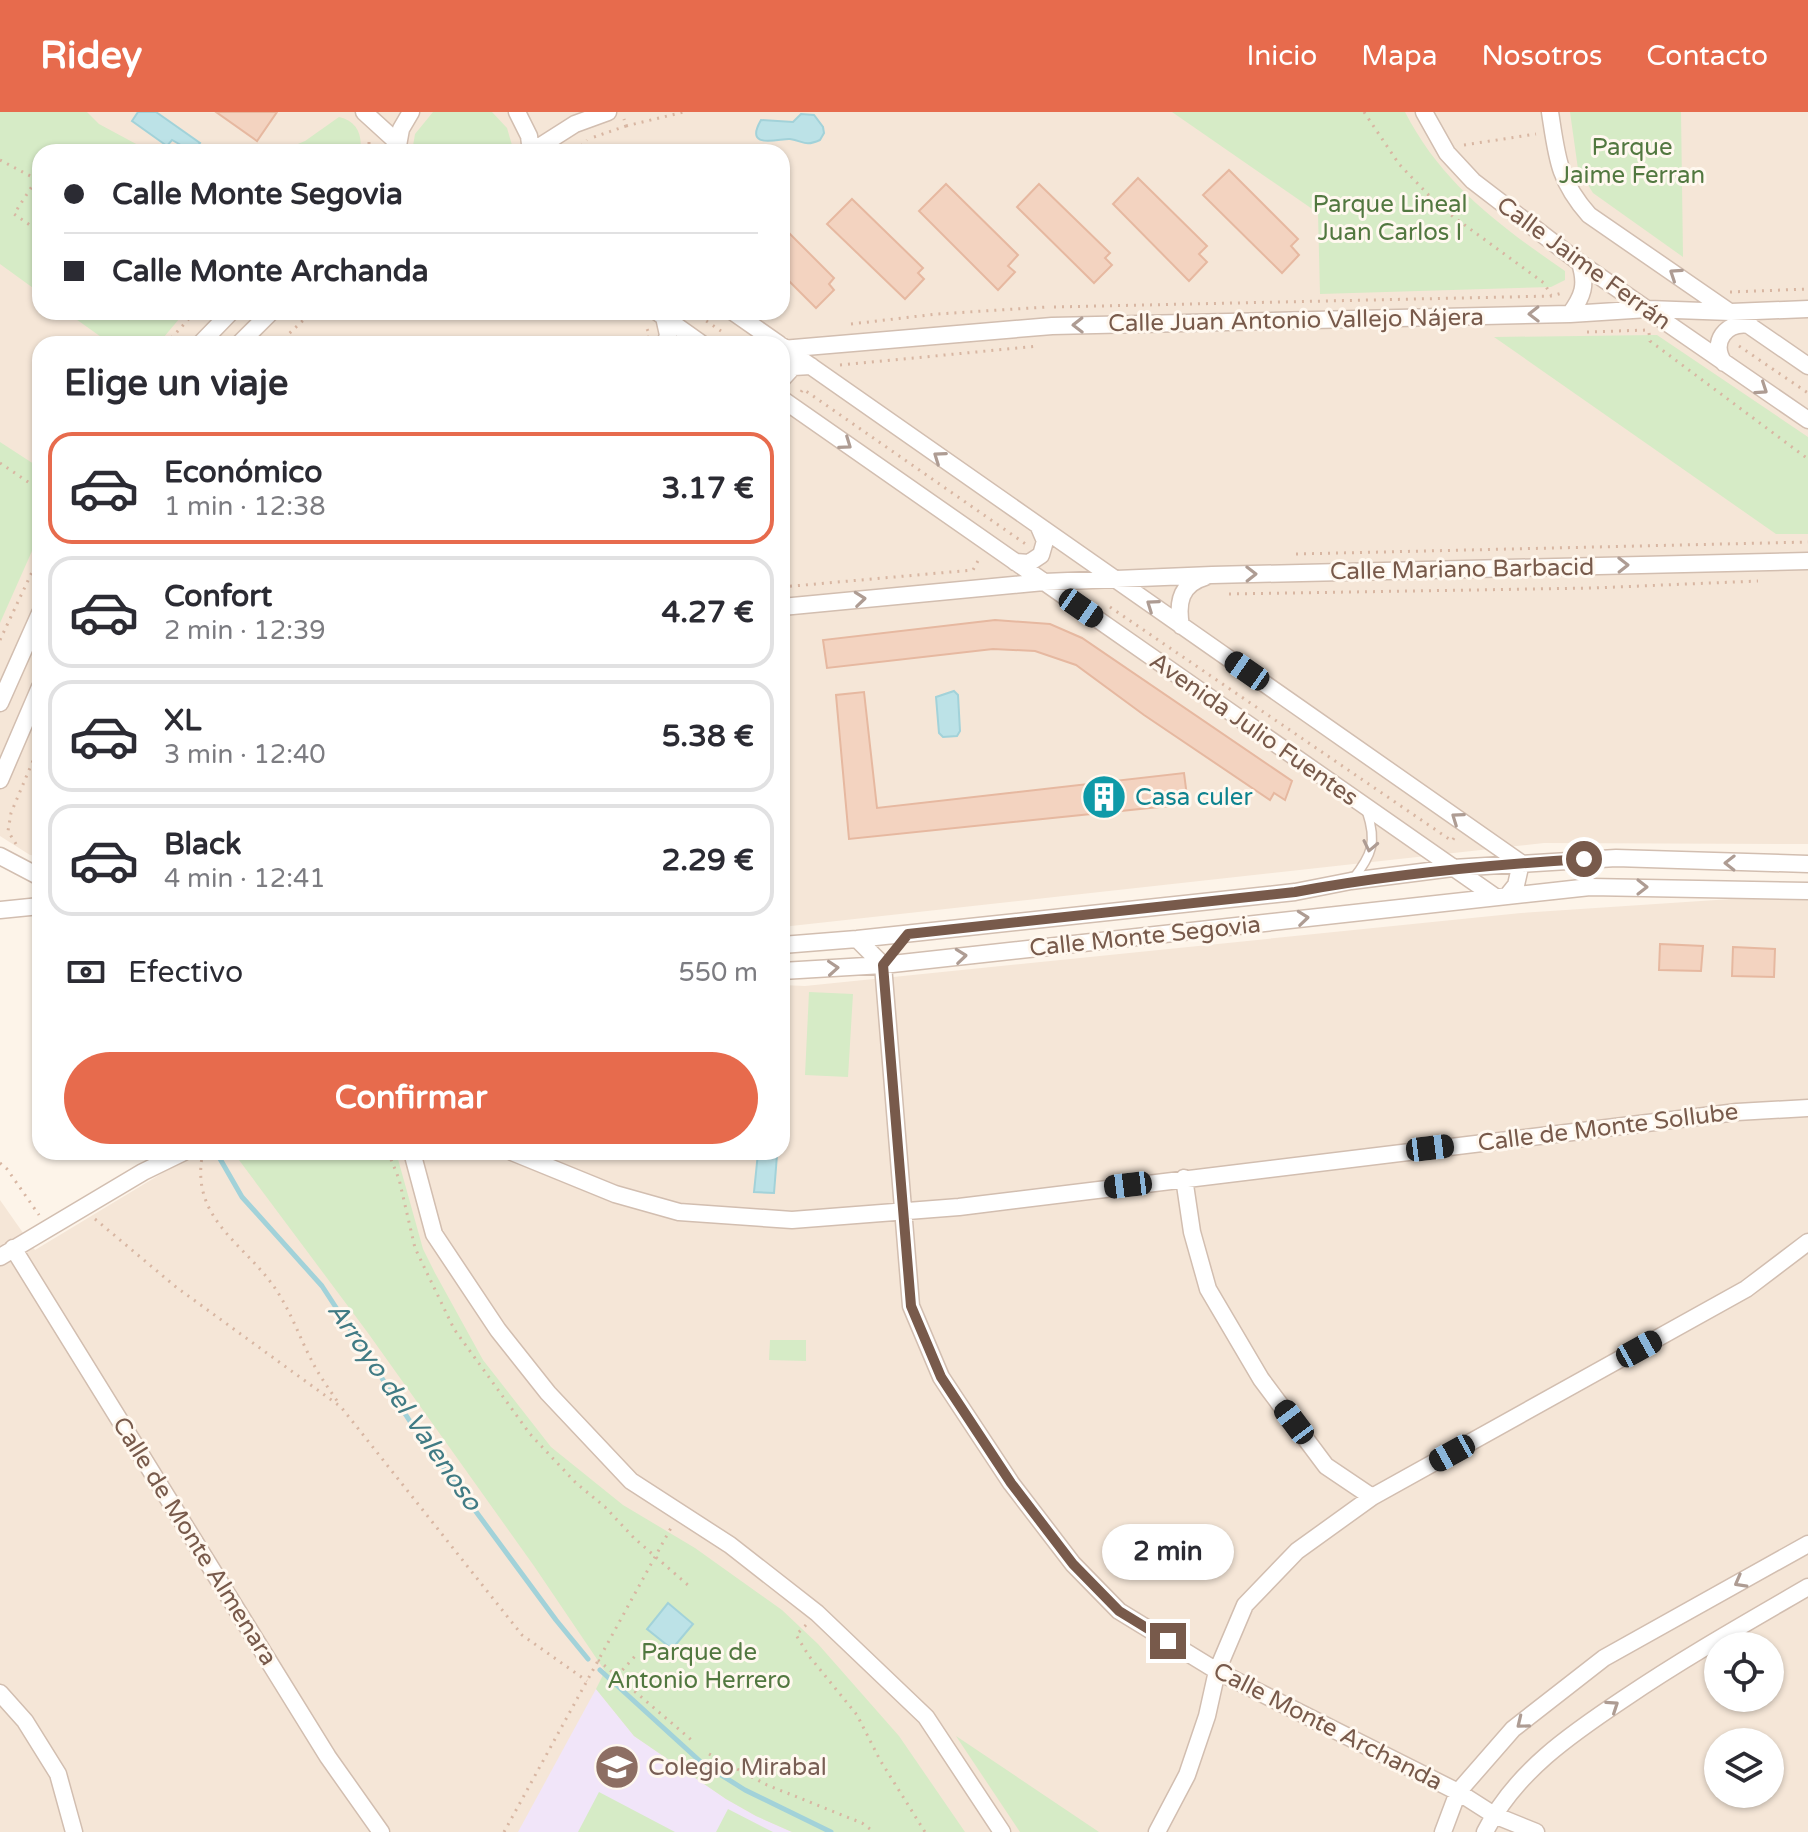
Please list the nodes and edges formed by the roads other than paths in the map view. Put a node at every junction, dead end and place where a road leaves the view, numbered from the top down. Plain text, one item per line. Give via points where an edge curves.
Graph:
1 (364, 112) edge
2 (411, 112) edge
3 (517, 112) edge
4 (608, 112) edge
5 (1424, 112) edge
6 (1550, 112) edge
7 (394, 144) edge
8 (398, 144) edge
9 (530, 144) edge
10 (544, 144) edge
11 (1580, 263) junction
12 (1648, 309) junction
13 (1808, 309) edge
14 (1731, 312) junction
15 (1570, 314) junction
16 (223, 320) edge
17 (263, 320) edge
18 (669, 320) edge
19 (744, 320) edge
20 (1750, 325) junction
21 (208, 336) edge
22 (247, 336) edge
23 (691, 336) edge
24 (767, 336) edge
25 (790, 346) edge
26 (790, 352) edge
27 (1726, 365) junction
28 (811, 366) junction
29 (1808, 366) edge
30 (790, 370) edge
31 (790, 405) edge
32 (1808, 420) edge
33 (1039, 527) junction
34 (1808, 561) edge
35 (1015, 562) junction
36 (1212, 575) junction
37 (1117, 580) junction
38 (1044, 582) junction
39 (790, 606) edge
40 (1181, 626) junction
41 (32, 631) edge
42 (0, 703) edge
43 (32, 706) edge
44 (0, 780) edge
45 (1366, 807) junction
46 (0, 856) edge
47 (1521, 863) junction
48 (1808, 864) edge
49 (1453, 868) junction
50 (32, 873) edge
51 (1351, 881) junction
52 (1808, 891) edge
53 (1501, 896) junction
54 (32, 907) edge
55 (0, 910) edge
56 (908, 934) junction
57 (857, 939) junction
58 (790, 944) edge
59 (883, 965) junction
60 (790, 971) edge
61 (1808, 1108) edge
62 (168, 1160) edge
63 (414, 1160) edge
64 (532, 1160) edge
65 (1184, 1178) junction
66 (902, 1211) junction
67 (1808, 1242) edge
68 (7, 1252) edge
69 (1372, 1497) junction
70 (1808, 1544) edge
71 (1808, 1587) edge
72 (1217, 1671) junction
73 (0, 1693) edge
74 (1458, 1792) junction
75 (1494, 1815) junction
76 (74, 1832) edge
77 (381, 1832) edge
78 (1002, 1832) edge
79 (1157, 1832) edge
80 (1443, 1832) edge
81 (1485, 1832) edge
82 (1536, 1832) edge

1 - 7 street
2 - 8 street
3 - 9 street
4 - 10 street
5 - 11 street, Calle Jaime Ferrán via 1447,153 1473,181
14 -> 6 street, Calle Jaime Ferrán via 1589,215 1560,172
11 - 12 street, Calle Jaime Ferrán
11 - 15 street via 1586,280 1582,298
12 - 14 street, Calle Juan Antonio Vallejo Nájera
12 - 15 street, Calle Juan Antonio Vallejo Nájera
12 - 27 street, Calle Jaime Ferrán
13 - 14 street, Calle Juan Antonio Vallejo Nájera
14 - 20 street, Calle Jaime Ferrán
15 -> 25 street, Calle Juan Antonio Vallejo Nájera via 1052,326
16 - 21 street
17 - 22 street
18 - 23 street
19 - 24 street, Avenida Julio Fuentes
20 - 27 street via 1734,325 1721,335 1718,351
20 - 29 street, Calle Jaime Ferrán
26 - 28 street, Avenida Julio Fuentes
27 -> 32 street, Calle Jaime Ferrán
28 - 30 street
33 -> 28 street, Avenida Julio Fuentes
31 -> 35 street, Avenida Julio Fuentes
33 - 35 street via 1045,541 1041,555 1029,563
33 - 37 street, Avenida Julio Fuentes
36 -> 34 street, Calle Mariano Barbacid
35 - 38 street, Avenida Julio Fuentes
36 - 37 street, Calle Mariano Barbacid
36 - 40 street via 1195,580 1183,592
37 - 38 street, Calle Mariano Barbacid
40 -> 37 street, Avenida Julio Fuentes
39 -> 38 street, Calle Mariano Barbacid
38 - 45 street, Avenida Julio Fuentes
47 -> 40 street, Avenida Julio Fuentes
41 - 42 street
43 - 44 street
45 - 49 street, Avenida Julio Fuentes
45 -> 51 lane via 1372,850
46 - 50 street
48 -> 47 street, Calle Monte Segovia via 1616,858
47 - 49 street, Calle Monte Segovia
47 - 53 street via 1516,885
49 - 51 street, Calle Monte Segovia
49 - 53 street, Avenida Julio Fuentes
51 - 56 street, Calle Monte Segovia via 1295,892
53 -> 52 street, Calle Monte Segovia via 1590,887
59 -> 53 street, Calle Monte Segovia
54 - 55 street
56 - 57 street, Calle Monte Segovia
56 - 59 street
57 - 58 street, Calle Monte Segovia
57 - 59 street
60 -> 59 street, Calle Monte Segovia
59 - 66 street, Calle Monte Archanda
61 - 65 street, Calle de Monte Sollube
62 - 68 street
63 - 78 street via 434,1234 548,1393 631,1481 730,1545 817,1613 926,1717
64 - 66 street, Calle de Monte Sollube via 615,1194 679,1212 792,1220
65 - 66 street, Calle de Monte Sollube
65 - 69 street via 1208,1289 1246,1354 1326,1466
66 - 72 street, Calle Monte Archanda via 911,1306 941,1377 1011,1483 1073,1564 1119,1611
67 - 69 street via 1746,1289
68 - 77 street, Calle de Monte Almenara
69 - 72 street via 1297,1551 1245,1605
70 -> 74 street via 1604,1658 1513,1729
75 -> 71 street via 1538,1762 1582,1727 1669,1668
72 - 74 street, Calle Monte Archanda
72 - 79 street via 1187,1775
73 - 76 street via 25,1721 58,1774
74 - 75 street, Calle Monte Archanda
74 - 80 street
75 - 81 street
75 - 82 street, Calle Monte Archanda

